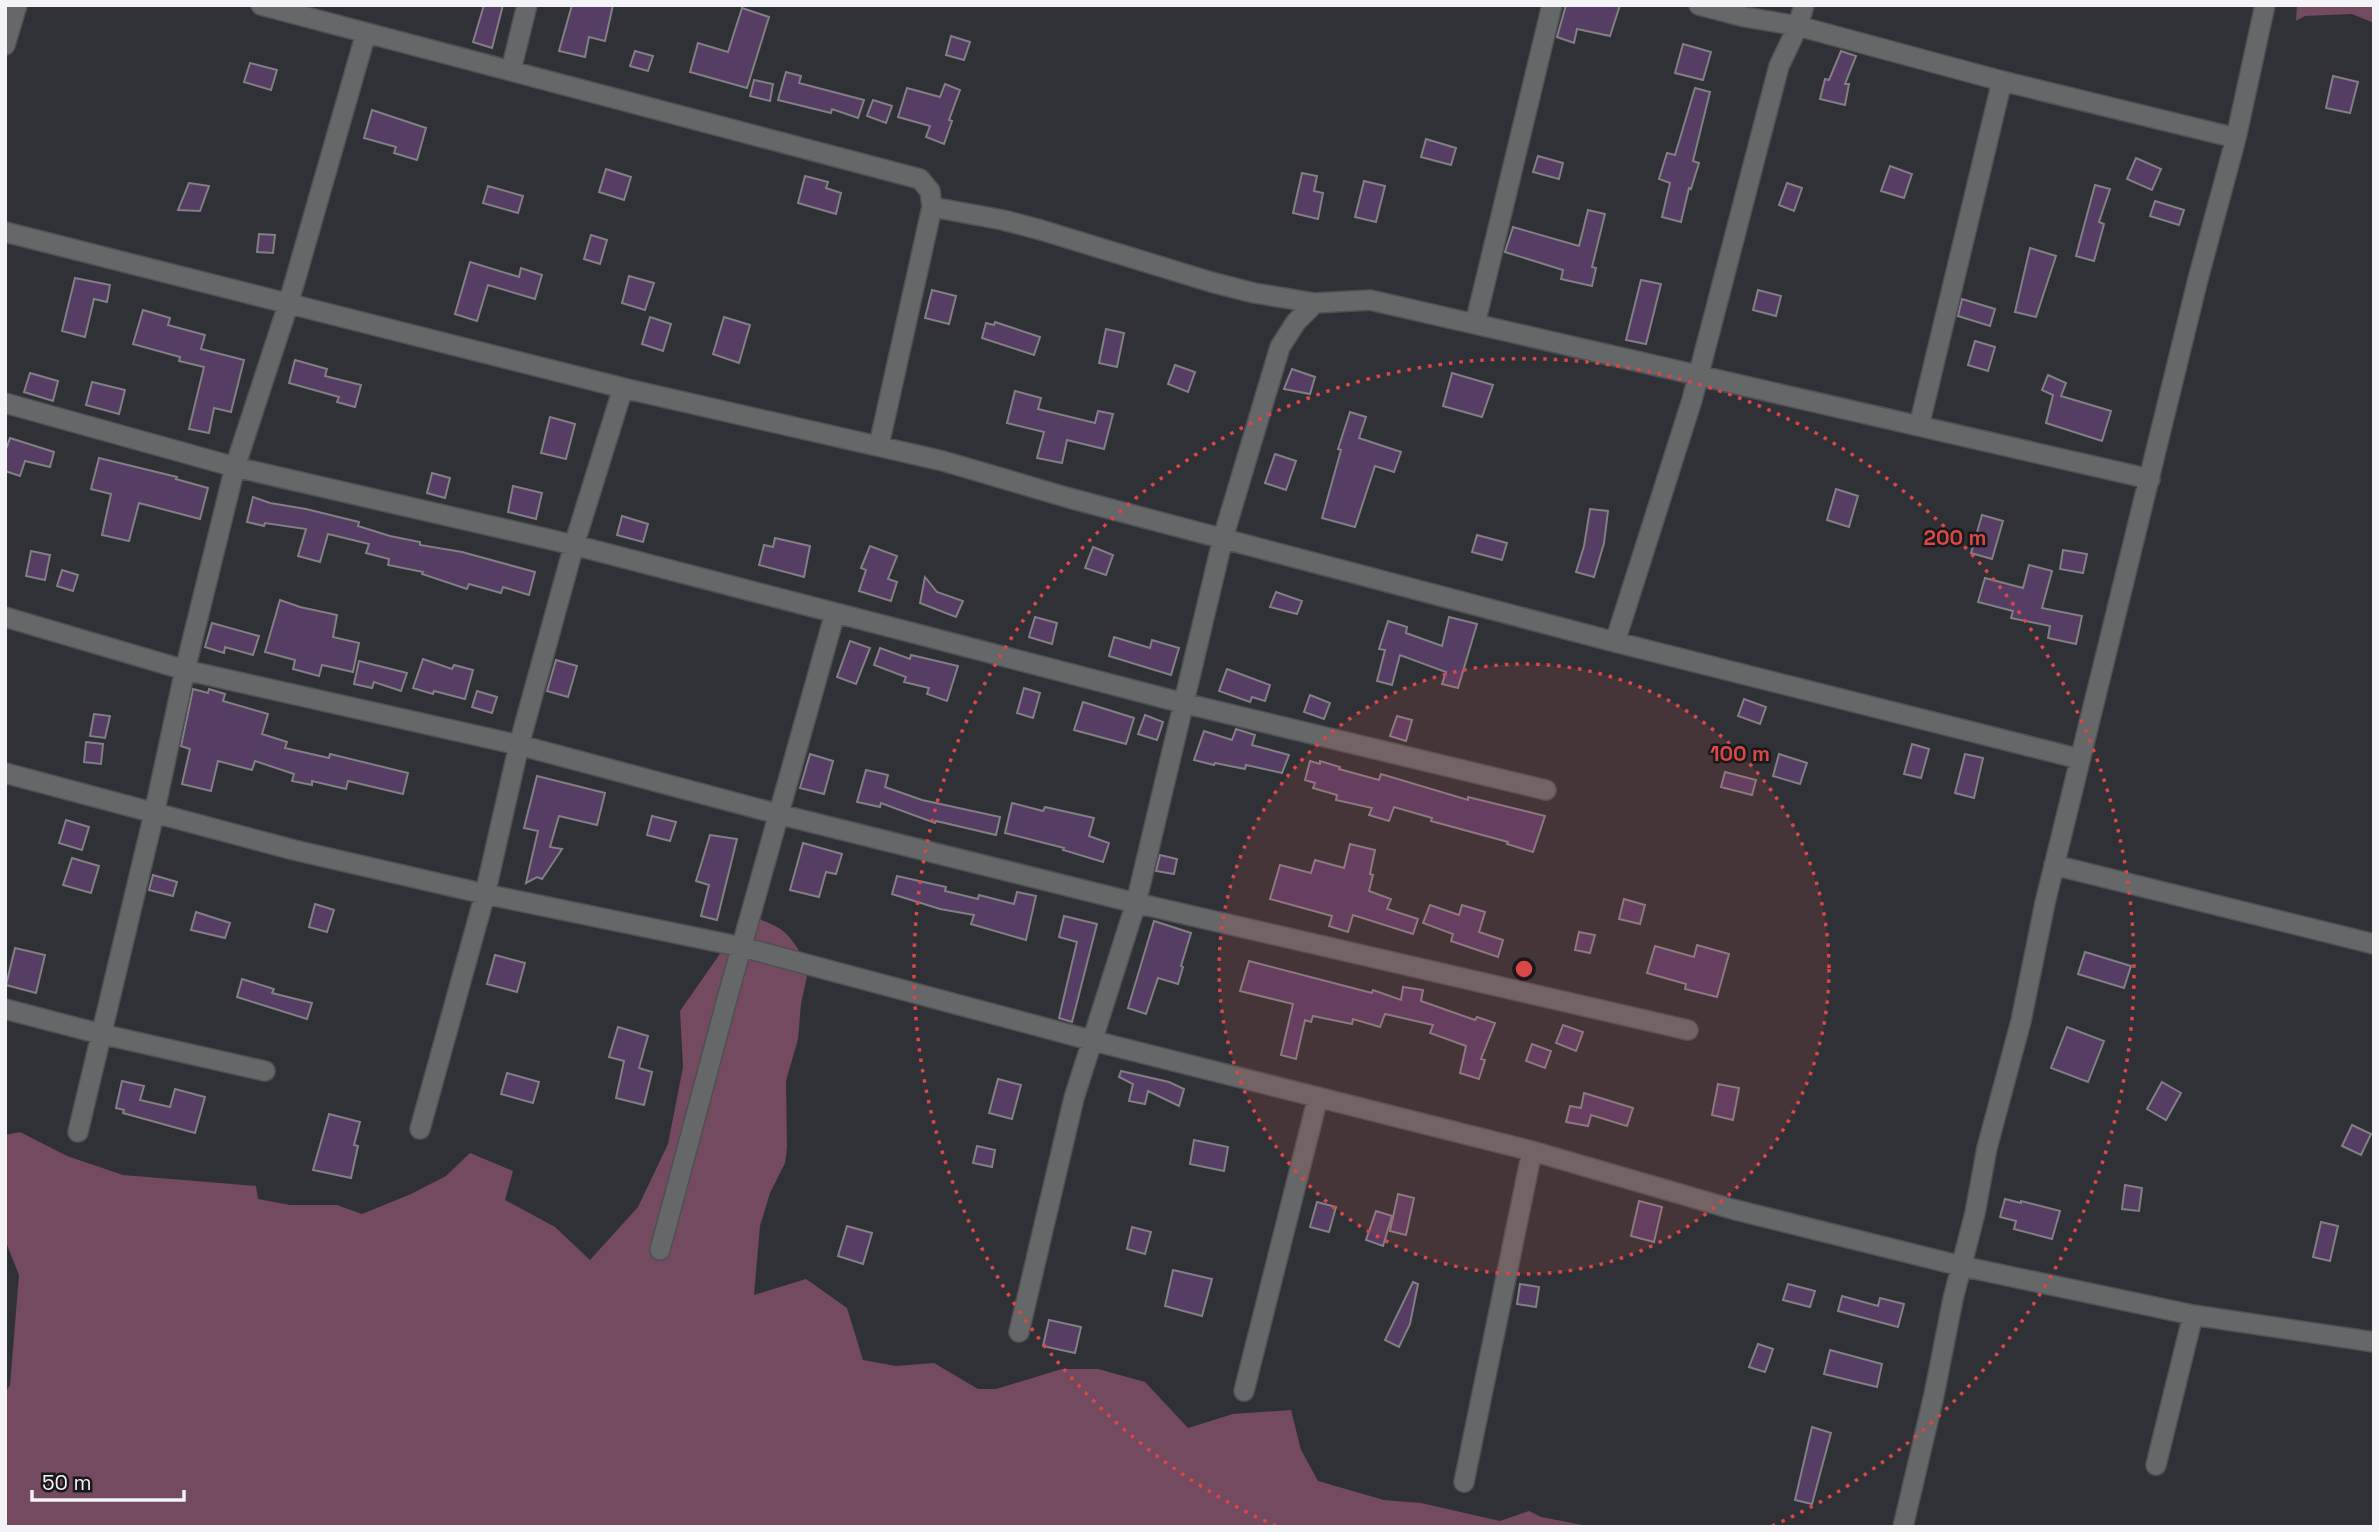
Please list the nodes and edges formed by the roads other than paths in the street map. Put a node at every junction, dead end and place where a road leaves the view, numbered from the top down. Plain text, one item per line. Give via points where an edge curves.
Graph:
1 (16, 5) edge
2 (261, 5) edge
3 (527, 5) edge
4 (1552, 5) edge
5 (1699, 5) edge
6 (1804, 5) edge
7 (2264, 5) edge
8 (1798, 26) junction
9 (366, 33) junction
10 (5, 45) edge
11 (511, 70) junction
12 (2003, 81) junction
13 (2236, 138) junction
14 (932, 207) junction
15 (5, 232) edge
16 (1315, 303) junction
17 (288, 305) junction
18 (1475, 324) junction
19 (1698, 375) junction
20 (623, 388) junction
21 (5, 403) edge
22 (1919, 426) junction
23 (879, 445) junction
24 (235, 467) junction
25 (2150, 480) junction
26 (1223, 538) junction
27 (573, 545) junction
28 (835, 613) junction
29 (5, 617) edge
30 (1615, 642) junction
31 (185, 670) junction
32 (1183, 703) junction
33 (519, 745) junction
34 (2080, 759) junction
35 (5, 773) edge
36 (1546, 790) dead end
37 (153, 814) junction
38 (778, 814) junction
39 (2054, 865) junction
40 (485, 894) junction
41 (1136, 903) junction
42 (2374, 944) edge
43 (742, 947) junction
44 (5, 1009) edge
45 (1688, 1030) dead end
46 (101, 1034) junction
47 (1094, 1041) junction
48 (265, 1071) dead end
49 (1318, 1097) junction
50 (420, 1129) dead end
51 (78, 1132) dead end
52 (1532, 1151) junction
53 (660, 1250) dead end
54 (1961, 1266) junction
55 (2193, 1315) junction
56 (1020, 1332) dead end
57 (2374, 1342) edge
58 (1244, 1391) dead end
59 (2155, 1465) dead end
60 (1464, 1482) dead end
61 (1903, 1527) edge

1 - 10 street
2 - 9 street
3 - 11 street
4 - 18 street
5 - 8 street
6 - 8 street
7 - 13 street
8 - 12 street
8 - 19 street via 1779,66
9 - 11 street
9 - 17 street
11 - 14 street via 920,179 930,191
12 - 13 street
12 - 22 street
13 - 25 street
14 - 16 street via 1041,230 1254,293
14 - 23 street
15 - 17 street
16 - 18 street via 1370,300
16 - 26 street via 1296,321 1280,347
17 - 20 street
17 - 24 street
18 - 19 street
19 - 22 street
19 - 30 street
20 - 23 street
20 - 27 street
21 - 24 street
22 - 25 street
23 - 26 street
24 - 27 street
24 - 31 street
25 - 34 street
26 - 30 street
26 - 32 street
27 - 28 street
27 - 33 street
28 - 32 street
28 - 38 street
29 - 31 street
30 - 34 street
31 - 33 street
31 - 37 street
32 - 36 street
32 - 41 street
33 - 38 street
33 - 40 street
34 - 39 street
35 - 37 street
37 - 40 street
37 - 46 street
38 - 41 street
38 - 43 street
39 - 42 street
39 - 54 street
40 - 43 street
40 - 50 street
41 - 45 street
41 - 47 street
43 - 47 street
43 - 53 street
44 - 46 street
46 - 48 street
46 - 51 street
47 - 49 street
47 - 56 street via 1074,1098
49 - 52 street
49 - 58 street
52 - 54 street via 1732,1209
52 - 60 street
54 - 55 street
54 - 61 street
55 - 57 street
55 - 59 street

